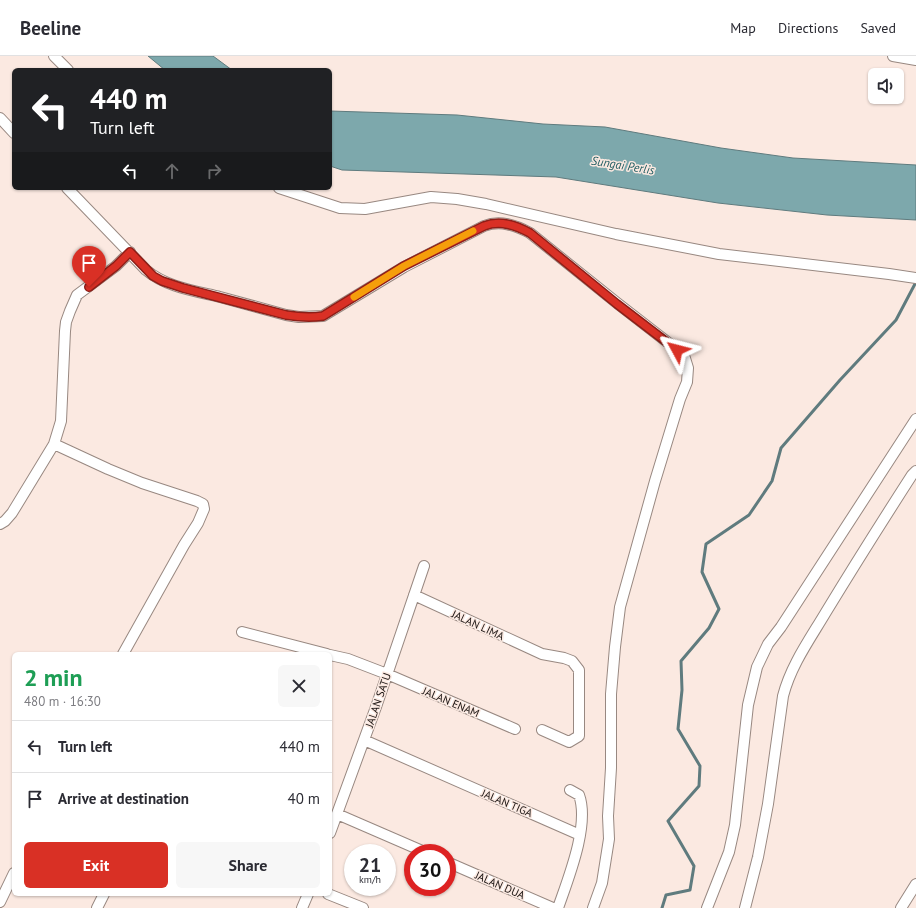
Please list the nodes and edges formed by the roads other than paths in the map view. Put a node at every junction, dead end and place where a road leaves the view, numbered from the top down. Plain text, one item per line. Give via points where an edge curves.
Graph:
1 (54, 56) edge
2 (893, 56) edge
3 (916, 60) edge
4 (66, 68) edge
5 (0, 118) edge
6 (12, 131) edge
7 (70, 190) edge
8 (285, 190) edge
9 (130, 252) junction
10 (916, 278) edge
11 (916, 419) edge
12 (54, 444) junction
13 (916, 471) edge
14 (0, 524) edge
15 (424, 566) dead end
16 (414, 595) junction
17 (242, 632) dead end
18 (124, 652) edge
19 (319, 652) edge
20 (332, 655) edge
21 (387, 674) junction
22 (515, 729) dead end
23 (542, 730) dead end
24 (364, 740) junction
25 (570, 790) dead end
26 (337, 814) junction
27 (332, 828) edge
28 (580, 835) junction
29 (406, 844) edge
30 (456, 866) edge
31 (12, 877) edge
32 (916, 884) edge
33 (103, 896) edge
34 (307, 896) edge
35 (332, 896) edge
36 (0, 902) edge
37 (97, 908) edge
38 (302, 908) edge
39 (363, 908) edge
40 (553, 908) edge
41 (558, 908) edge
42 (593, 908) edge
43 (708, 908) edge
44 (745, 908) edge
45 (901, 908) edge

1 - 4 street
2 - 3 street
5 - 6 street
7 - 9 street
8 - 10 street via 347,209 365,209 431,197 457,199 719,254
9 - 12 street via 101,279 77,296 66,322 62,414
9 - 42 street via 153,276 162,281 286,315 315,317 323,316 404,266 484,226 494,222 505,224 530,233 684,355 688,368 686,382 620,607 611,694 609,839 602,883
11 - 43 street via 768,644 757,667 748,705 735,825 729,852
12 - 14 street via 12,513
12 - 18 street via 142,483 203,504 204,509 198,523
13 - 44 street via 848,574 796,660 787,681 768,804
15 - 16 street, JALAN SATU
16 - 21 street, JALAN SATU
16 - 23 street, JALAN LIMA via 542,654 572,661 579,670 579,736 569,742
17 - 19 street
20 - 21 street, JALAN ENAM
21 - 22 street, JALAN ENAM
21 - 24 street, JALAN SATU
24 - 26 street, JALAN SATU
24 - 28 street, JALAN TIGA
25 - 28 street via 579,795 581,802
26 - 27 street, JALAN SATU
26 - 29 street
28 - 41 street
30 - 40 street, JALAN DUA
31 - 36 street
32 - 45 street
33 - 37 street
34 - 38 street
35 - 39 street

